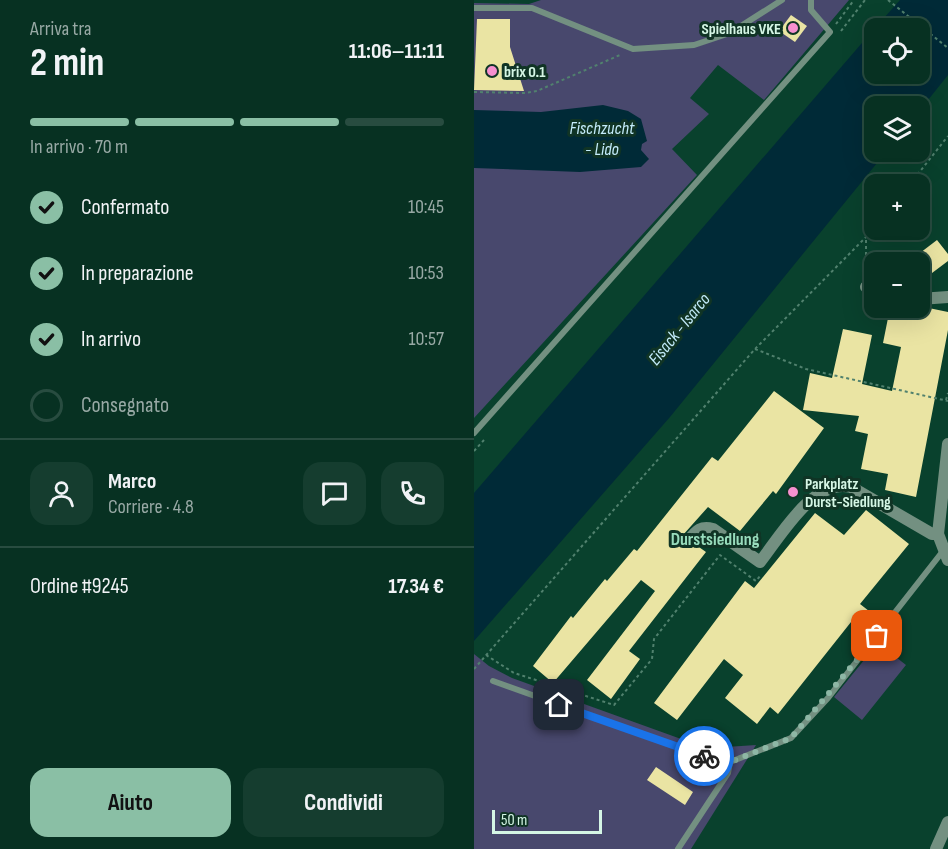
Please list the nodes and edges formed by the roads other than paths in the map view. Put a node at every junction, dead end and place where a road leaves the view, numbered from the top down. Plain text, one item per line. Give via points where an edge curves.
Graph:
1 (782, 0) edge
2 (811, 0) edge
3 (474, 8) edge
4 (948, 297) edge
5 (930, 298) edge
6 (474, 433) edge
7 (948, 444) edge
8 (938, 534) junction
9 (689, 540) dead end
10 (946, 555) edge
11 (493, 681) dead end
12 (730, 762) junction
13 (948, 822) edge
14 (678, 849) edge
15 (936, 849) edge

1 - 3 lane via 730,33 694,45 633,50 532,8
2 - 6 lane via 811,10 830,32
4 - 5 street
7 - 8 street
8 - 9 street via 851,487 834,485 812,497 760,562 713,529 704,527
8 - 10 street
10 - 12 lane via 791,738
11 - 12 lane via 714,760
12 - 14 lane via 728,773
13 - 15 street

